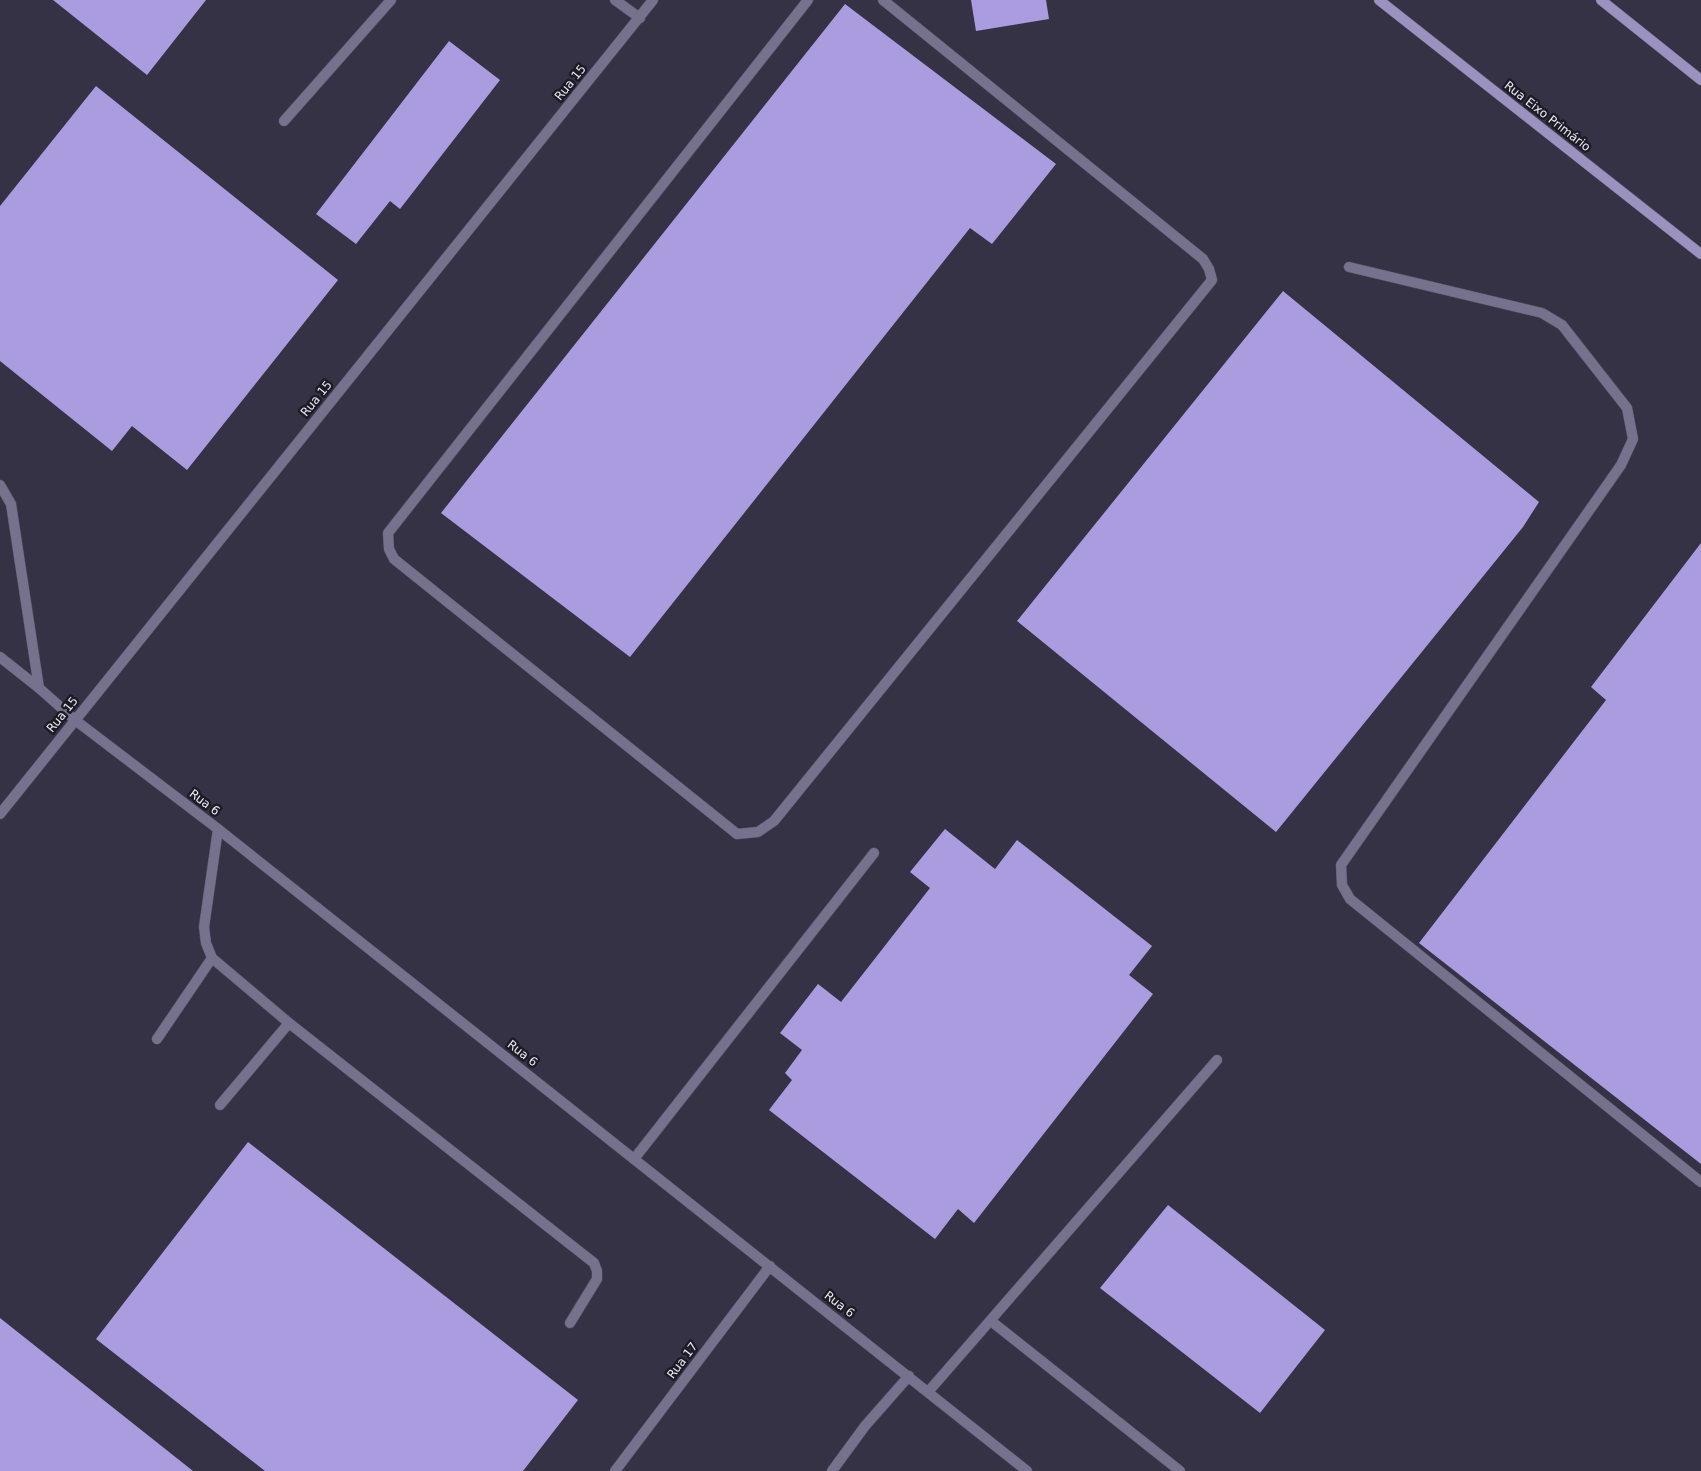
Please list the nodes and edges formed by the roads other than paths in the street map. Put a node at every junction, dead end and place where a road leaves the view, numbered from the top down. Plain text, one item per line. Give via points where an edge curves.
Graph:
1 (391, 0) edge
2 (615, 0) edge
3 (653, 0) edge
4 (808, 0) edge
5 (883, 0) edge
6 (1378, 0) edge
7 (1601, 0) edge
8 (640, 18) junction
9 (1701, 80) edge
10 (284, 121) dead end
11 (1701, 254) edge
12 (1349, 268) dead end
13 (0, 485) edge
14 (0, 658) edge
15 (39, 688) junction
16 (75, 720) junction
17 (0, 814) edge
18 (218, 829) junction
19 (874, 853) dead end
20 (212, 958) junction
21 (290, 1024) junction
22 (157, 1039) dead end
23 (1217, 1060) dead end
24 (220, 1105) dead end
25 (634, 1159) junction
26 (1701, 1182) edge
27 (770, 1266) junction
28 (991, 1321) junction
29 (570, 1323) dead end
30 (908, 1376) junction
31 (928, 1392) junction
32 (615, 1471) edge
33 (832, 1471) edge
34 (1027, 1471) edge
35 (1180, 1471) edge

1 - 10 street
2 - 8 street
3 - 8 street, Rua 15
4 - 5 street via 388,533 394,560 736,834 758,832 774,821 1212,280 1203,259
6 - 11 street, Rua Eixo Primário
7 - 9 street
8 - 16 street, Rua 15
12 - 26 street via 1542,313 1562,325 1627,408 1633,439 1621,465 1341,865 1342,886 1350,899
13 - 15 street via 11,504
14 - 15 street, Rua 6
15 - 16 street, Rua 6
16 - 17 street, Rua 15
16 - 18 street, Rua 6
18 - 20 street via 204,927
18 - 25 street, Rua 6
19 - 25 street
20 - 21 street
20 - 22 street
21 - 24 street
21 - 29 street via 594,1263 597,1279
23 - 28 street
25 - 27 street, Rua 6
27 - 30 street, Rua 6
27 - 32 street, Rua 17
28 - 31 street
28 - 35 street
30 - 31 street, Rua 6
30 - 33 street
31 - 34 street, Rua 6

